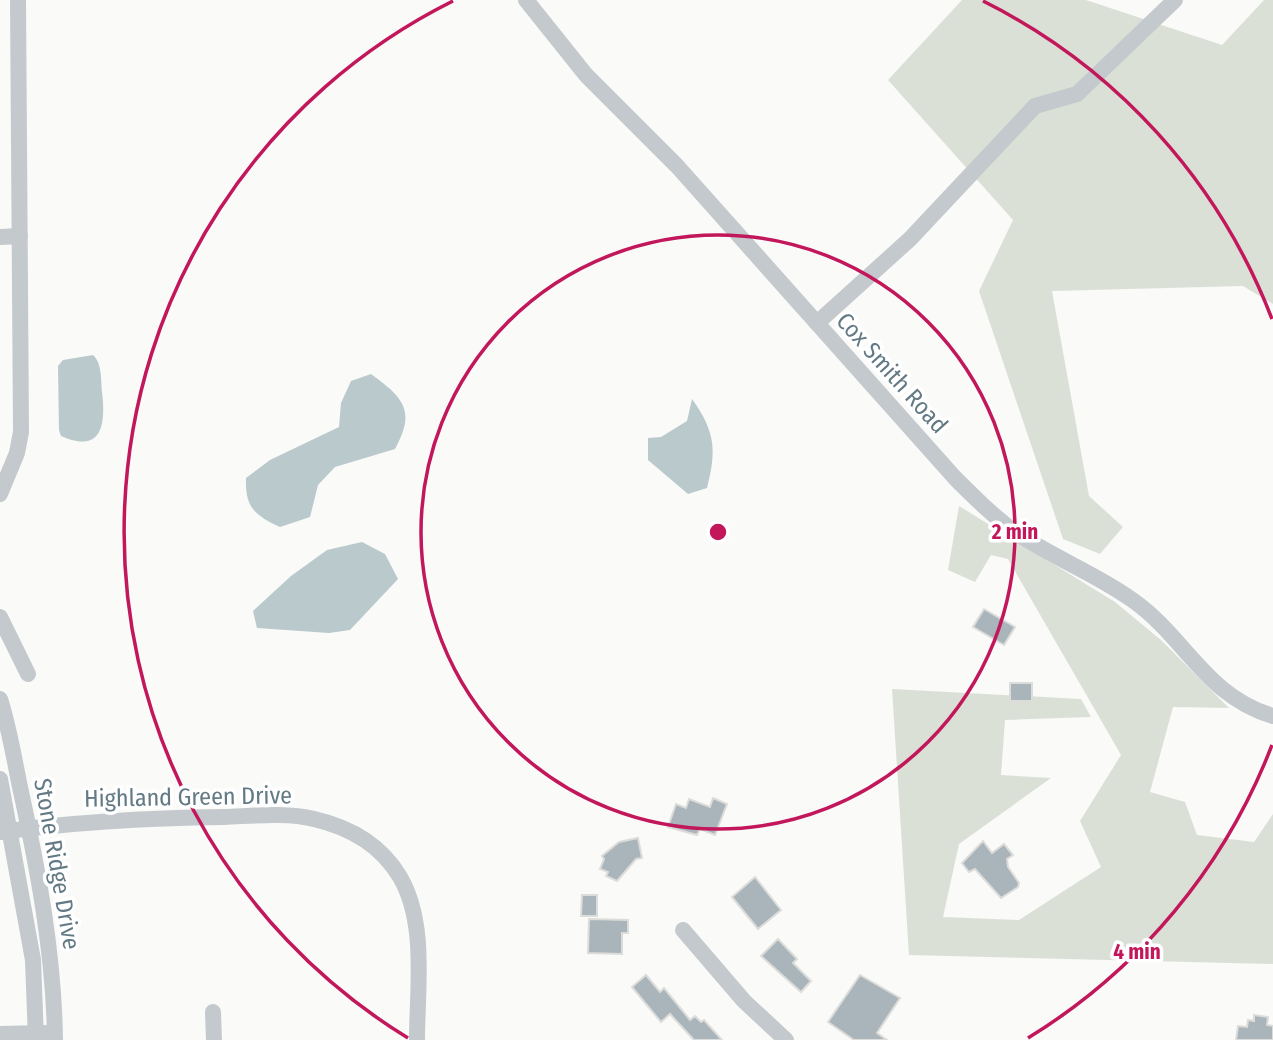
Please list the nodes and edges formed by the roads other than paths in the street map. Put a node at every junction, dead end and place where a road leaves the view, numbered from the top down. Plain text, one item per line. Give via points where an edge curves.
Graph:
1 (18, 0) edge
2 (526, 0) edge
3 (1175, 0) edge
4 (20, 236) junction
5 (0, 237) edge
6 (817, 323) junction
7 (0, 494) edge
8 (0, 617) edge
9 (28, 674) dead end
10 (1, 703) edge
11 (1273, 716) edge
12 (0, 779) edge
13 (29, 828) junction
14 (5, 831) edge
15 (683, 930) dead end
16 (213, 1012) dead end
17 (0, 1034) edge
18 (55, 1036) edge
19 (36, 1037) edge
20 (214, 1040) edge
21 (417, 1040) edge
22 (786, 1040) edge

1 - 4 street
2 - 6 street, Cox Smith Road via 586,75 677,166
3 - 6 street via 1077,94 1035,106 910,239
4 - 5 street
4 - 7 street via 21,432
6 - 11 street, Cox Smith Road via 987,510 1132,599 1220,689 1245,706
8 - 9 street
10 - 13 street, Stone Ridge Drive
12 - 14 street, Stone Ridge Drive
13 - 14 street, Highland Green Drive
13 - 18 street, Stone Ridge Drive via 51,961
13 - 21 street, Highland Green Drive via 123,819 278,816 312,818 357,834 400,876 413,911
14 - 19 street, Stone Ridge Drive via 33,960
15 - 22 street via 744,1001
16 - 20 street
17 - 19 street
18 - 19 street

